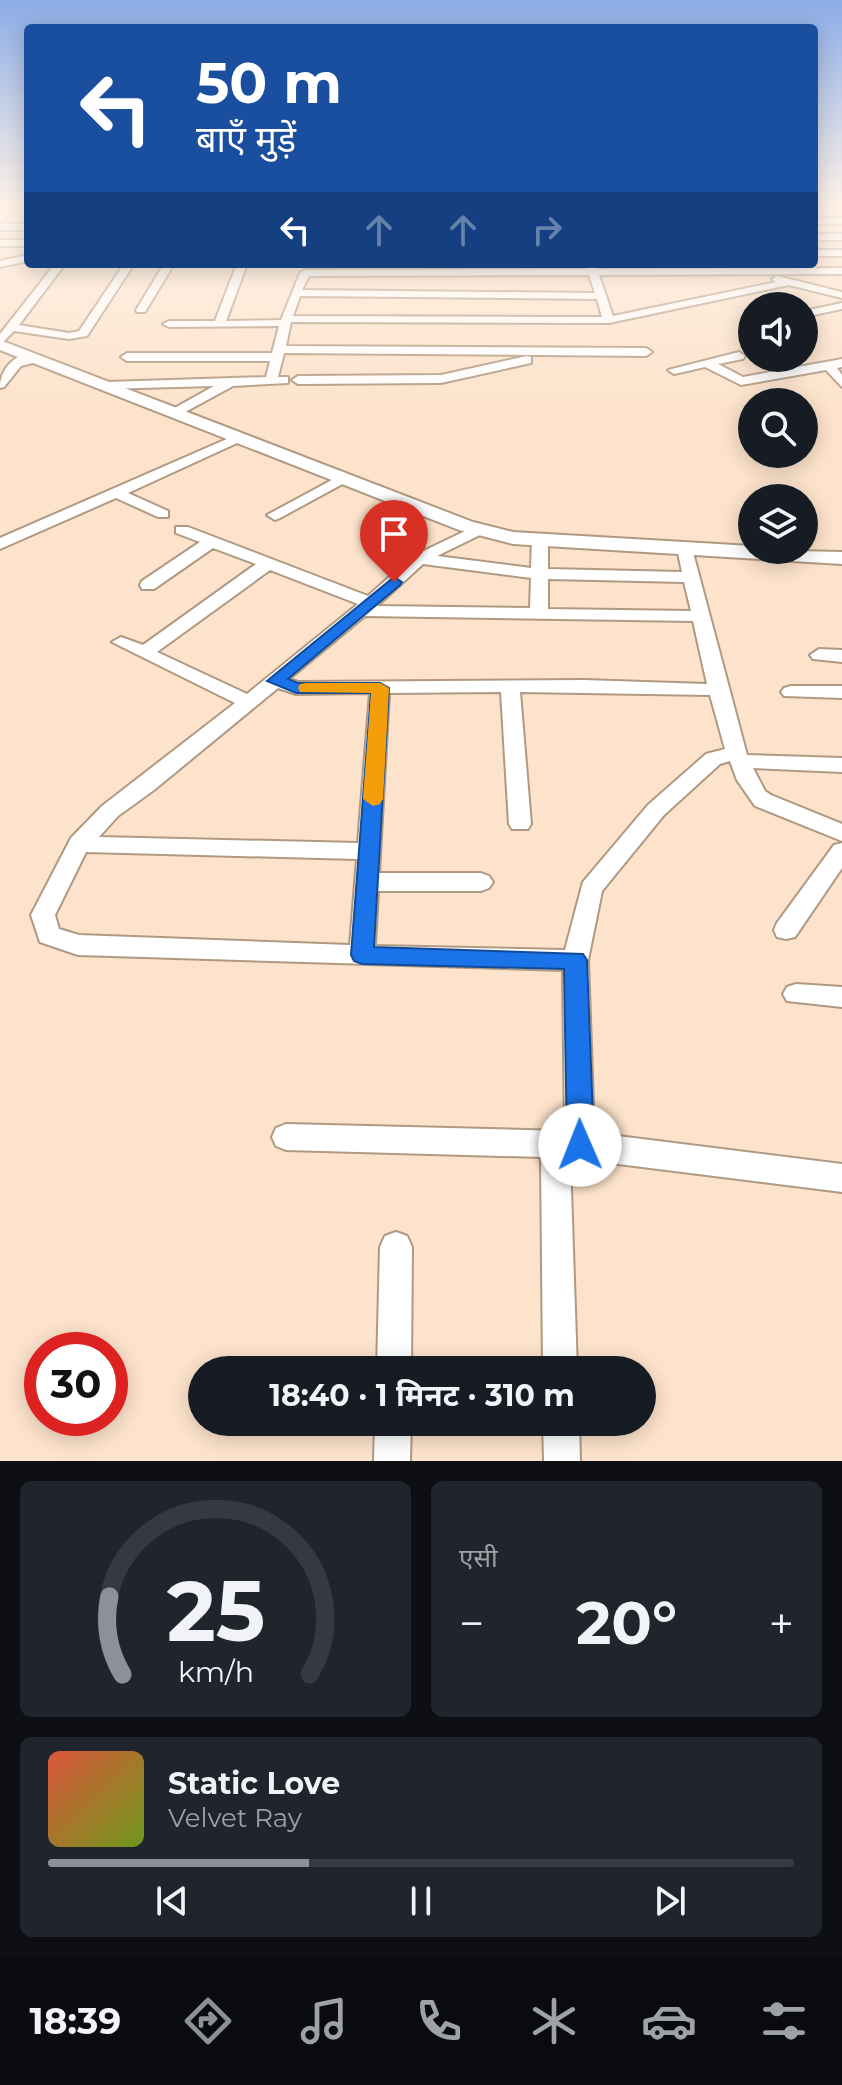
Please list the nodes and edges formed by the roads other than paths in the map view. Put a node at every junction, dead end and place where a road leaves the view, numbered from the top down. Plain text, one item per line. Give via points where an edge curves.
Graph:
1 (52, 274) edge
2 (122, 274) edge
3 (163, 274) edge
4 (238, 274) edge
5 (303, 274) edge
6 (592, 274) edge
7 (760, 274) edge
8 (789, 282) junction
9 (298, 293) junction
10 (842, 295) edge
11 (598, 296) junction
12 (842, 306) edge
13 (141, 310) dead end
14 (818, 311) edge
15 (609, 320) junction
16 (286, 321) junction
17 (169, 324) dead end
18 (219, 324) junction
19 (12, 327) junction
20 (0, 344) edge
21 (559, 352) junction
22 (646, 352) dead end
23 (278, 353) junction
24 (738, 356) edge
25 (127, 357) dead end
26 (28, 360) junction
27 (707, 363) junction
28 (830, 365) edge
29 (674, 370) dead end
30 (2, 380) edge
31 (271, 380) junction
32 (298, 380) junction
33 (230, 382) junction
34 (842, 383) edge
35 (107, 386) junction
36 (350, 394) dead end
37 (176, 413) junction
38 (241, 438) junction
39 (343, 478) junction
40 (116, 493) junction
41 (163, 514) dead end
42 (275, 515) dead end
43 (480, 529) junction
44 (182, 530) dead end
45 (540, 539) junction
46 (211, 542) junction
47 (0, 544) edge
48 (685, 548) junction
49 (842, 558) edge
50 (419, 559) junction
51 (267, 564) junction
52 (540, 574) junction
53 (692, 577) junction
54 (148, 585) dead end
55 (366, 607) junction
56 (539, 614) junction
57 (702, 616) junction
58 (121, 642) dead end
59 (144, 653) junction
60 (819, 655) dead end
61 (842, 656) edge
62 (276, 681) junction
63 (510, 687) junction
64 (380, 688) junction
65 (720, 690) junction
66 (791, 692) dead end
67 (842, 692) edge
68 (249, 702) junction
69 (739, 757) junction
70 (842, 765) edge
71 (520, 824) dead end
72 (842, 833) edge
73 (79, 844) junction
74 (369, 851) junction
75 (842, 851) edge
76 (367, 882) junction
77 (481, 882) dead end
78 (786, 930) dead end
79 (362, 955) junction
80 (575, 960) junction
81 (796, 994) dead end
82 (842, 997) edge
83 (286, 1137) dead end
84 (568, 1144) junction
85 (842, 1178) edge
86 (396, 1247) dead end
87 (394, 1356) edge
88 (560, 1356) edge
89 (393, 1436) edge
90 (561, 1436) edge
91 (392, 1461) edge
92 (562, 1461) edge

1 - 19 street
2 - 19 street via 83,334
3 - 13 street
4 - 18 street
5 - 9 street
6 - 11 street
7 - 8 street
8 - 10 street
8 - 15 street
9 - 11 street
9 - 16 street
11 - 15 street
12 - 14 street
15 - 16 street
16 - 18 street
16 - 23 street
17 - 18 street
19 - 20 street
20 - 26 street
21 - 22 street
21 - 23 street
21 - 32 street via 441,379
23 - 25 street
23 - 31 street
24 - 27 street
26 - 30 street
26 - 35 street
27 - 28 street via 741,381
27 - 29 street
28 - 34 street
31 - 32 street
31 - 33 street
32 - 36 street
33 - 35 street
33 - 37 street
35 - 37 street
37 - 38 street
38 - 39 street
38 - 40 street
39 - 42 street
39 - 43 street
40 - 41 street
40 - 47 street
43 - 45 street
43 - 50 street
44 - 46 street
45 - 48 street
45 - 52 street
46 - 51 street
46 - 54 street
48 - 49 street
48 - 53 street
50 - 52 street
50 - 55 street
51 - 55 street
51 - 59 street
52 - 53 street
52 - 56 street
53 - 57 street
55 - 56 street
55 - 62 street
56 - 57 street
57 - 65 street
58 - 59 street
59 - 68 street
60 - 61 street
62 - 64 street via 296,688
62 - 68 street
63 - 64 street
63 - 65 street
63 - 71 street
64 - 74 street
65 - 69 street
66 - 67 street
68 - 73 street via 110,811
69 - 70 street
69 - 72 street via 758,797
69 - 80 street via 713,759 656,810 591,888
73 - 74 street
73 - 79 street via 43,915 49,935 78,945
74 - 76 street
75 - 78 street
76 - 77 street
76 - 79 street
79 - 80 street
80 - 84 street
81 - 82 street
83 - 84 street
84 - 85 street
84 - 88 street
86 - 87 street
89 - 91 street
90 - 92 street

